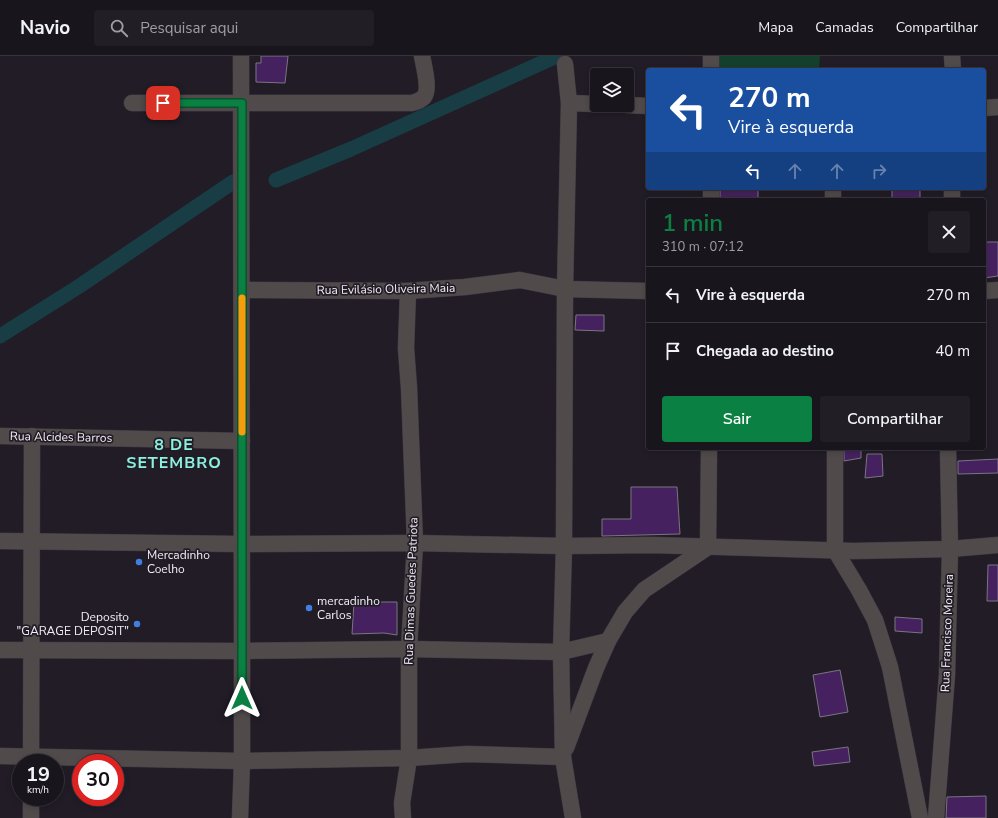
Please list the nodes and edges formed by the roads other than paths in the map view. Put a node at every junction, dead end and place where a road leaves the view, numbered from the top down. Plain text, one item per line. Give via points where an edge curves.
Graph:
1 (241, 56) edge
2 (422, 56) edge
3 (711, 56) edge
4 (952, 56) edge
5 (565, 64) dead end
6 (711, 68) edge
7 (953, 68) edge
8 (132, 103) dead end
9 (242, 103) junction
10 (569, 103) junction
11 (590, 104) edge
12 (634, 105) edge
13 (646, 106) edge
14 (998, 107) edge
15 (986, 108) edge
16 (565, 289) junction
17 (242, 290) junction
18 (998, 290) edge
19 (408, 291) junction
20 (646, 291) edge
21 (986, 291) edge
22 (0, 436) edge
23 (32, 436) junction
24 (242, 441) junction
25 (709, 450) edge
26 (835, 450) edge
27 (948, 450) edge
28 (0, 541) edge
29 (33, 541) junction
30 (414, 543) junction
31 (242, 544) junction
32 (998, 545) edge
33 (564, 546) junction
34 (708, 547) junction
35 (950, 548) junction
36 (835, 550) junction
37 (608, 641) junction
38 (409, 649) junction
39 (0, 650) edge
40 (32, 651) junction
41 (242, 651) junction
42 (561, 652) junction
43 (31, 754) edge
44 (0, 756) edge
45 (563, 757) junction
46 (12, 758) edge
47 (409, 758) junction
48 (64, 760) edge
49 (242, 761) junction
50 (31, 806) edge
51 (31, 818) edge
52 (240, 818) edge
53 (403, 818) edge
54 (573, 818) edge
55 (920, 818) edge
56 (936, 818) edge

1 - 9 street
2 - 9 street via 427,90 419,101 412,103
3 - 6 street
4 - 7 street
5 - 10 street
8 - 9 street
9 - 17 street
10 - 11 street
10 - 16 street
12 - 13 street
14 - 15 street
16 - 19 street, Rua Evilásio Oliveira Maia via 520,280
16 - 20 street, Rua Evilásio Oliveira Maia
16 - 33 street
17 - 19 street, Rua Evilásio Oliveira Maia
17 - 24 street
18 - 21 street
19 - 30 street, Rua Dimas Guedes Patriota via 406,348
22 - 23 street, Rua Alcides Barros
23 - 24 street, Rua Alcides Barros
23 - 29 street
24 - 31 street
25 - 34 street
26 - 36 street
27 - 35 street, Rua Francisco Moreira
28 - 29 street
29 - 31 street
29 - 40 street
30 - 31 street
30 - 33 street
30 - 38 street, Rua Dimas Guedes Patriota
31 - 41 street
32 - 35 street
33 - 34 street
33 - 42 street
34 - 36 street
34 - 37 street via 644,590 626,612
35 - 36 street
35 - 56 street, Rua Francisco Moreira via 947,675
36 - 55 street via 875,620 890,667
37 - 42 street
37 - 45 street
38 - 41 street
38 - 42 street
38 - 47 street, Rua Dimas Guedes Patriota
39 - 40 street
40 - 41 street
40 - 43 street
41 - 49 street
42 - 45 street
44 - 46 street
45 - 47 street via 467,754
45 - 54 street
47 - 49 street
47 - 53 street, Rua Dimas Guedes Patriota via 402,803
48 - 49 street
49 - 52 street
50 - 51 street

